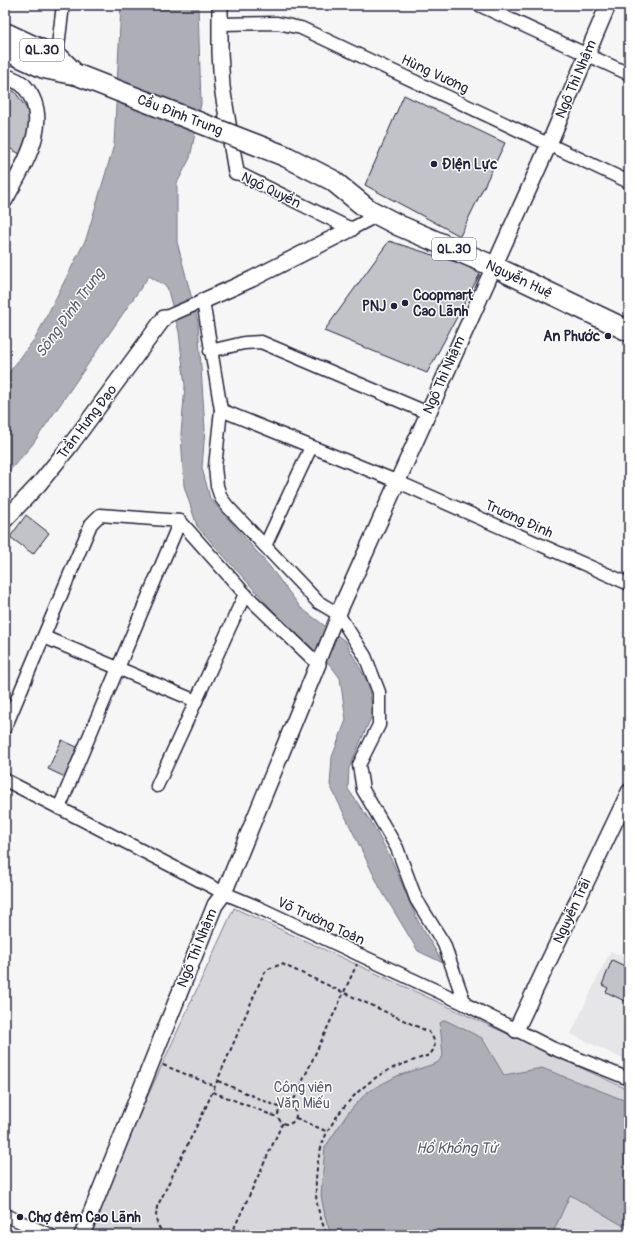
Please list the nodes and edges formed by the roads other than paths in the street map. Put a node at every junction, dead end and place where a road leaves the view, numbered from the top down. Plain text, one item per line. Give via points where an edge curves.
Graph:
1 (63, 5) edge
2 (220, 5) edge
3 (479, 5) edge
4 (608, 5) edge
5 (221, 24) junction
6 (5, 33) edge
7 (5, 50) edge
8 (586, 54) junction
9 (59, 58) junction
10 (75, 74) junction
11 (629, 74) edge
12 (5, 76) edge
13 (549, 144) junction
14 (285, 156) joint
15 (236, 172) joint
16 (629, 182) edge
17 (5, 200) edge
18 (378, 215) junction
19 (351, 229) junction
20 (492, 266) junction
21 (204, 301) junction
22 (164, 318) joint
23 (629, 331) edge
24 (210, 351) junction
25 (221, 410) junction
26 (428, 413) junction
27 (311, 447) junction
28 (396, 482) junction
29 (5, 520) edge
30 (180, 521) junction
31 (265, 546) junction
32 (629, 584) edge
33 (245, 594) junction
34 (338, 614) junction
35 (44, 637) junction
36 (318, 664) junction
37 (119, 669) junction
38 (196, 701) junction
39 (5, 728) edge
40 (5, 780) edge
41 (157, 786) dead end
42 (629, 792) edge
43 (59, 808) junction
44 (224, 893) junction
45 (465, 1004) junction
46 (516, 1030) junction
47 (629, 1079) edge
48 (5, 1215) edge
49 (50, 1235) edge
50 (82, 1235) edge

1 - 9 street
2 - 5 street, Ngô Quyền
3 - 8 street
4 - 8 street, Ngô Thì Nhậm
5 - 13 street, Hùng Vương via 277,23 301,28
5 - 15 street, Ngô Quyền via 222,87
6 - 9 highway, QL.30
7 - 10 highway, QL.30 via 44,68
8 - 11 street
8 - 13 street, Ngô Thì Nhậm
9 - 10 highway, QL.30
10 - 14 highway, Cầu Đình Trung / QL.30, bridge
12 - 17 street via 24,85 36,106 37,130 25,162
13 - 16 street, Hùng Vương
13 - 20 street, Ngô Thì Nhậm
14 - 18 highway, Nguyễn Huệ / QL.30 via 332,180
15 - 19 street, Ngô Quyền
18 - 19 street
18 - 20 highway, Nguyễn Huệ / QL.30
19 - 21 street
20 - 23 highway, Nguyễn Huệ / QL.30
20 - 26 street, Ngô Thì Nhậm
21 - 22 street
21 - 24 street
22 - 29 street, Trần Hưng Đạo via 69,447
24 - 25 street
24 - 26 street via 261,342
25 - 27 street, Trương Định
25 - 31 street via 215,467 217,486 228,507
26 - 28 street, Ngô Thì Nhậm
27 - 28 street, Trương Định
27 - 31 street
28 - 32 street, Trương Định
28 - 34 street, Ngô Thì Nhậm
30 - 33 street
30 - 35 street via 100,515 91,524
30 - 37 street
31 - 34 street via 318,602
33 - 36 street
33 - 38 street
34 - 36 street
34 - 45 street via 365,656 378,692 379,725 359,765 363,790 397,848 416,899 444,944
35 - 37 street
35 - 39 street
36 - 44 street, Ngô Thì Nhậm
37 - 38 street
37 - 43 street
38 - 41 street
40 - 43 street, Võ Trường Toản
42 - 46 street, Nguyễn Trãi
43 - 44 street, Võ Trường Toản
44 - 45 street, Võ Trường Toản
44 - 50 street, Ngô Thì Nhậm via 215,905
45 - 46 street, Võ Trường Toản
46 - 47 street, Võ Trường Toản via 552,1048
48 - 49 street

